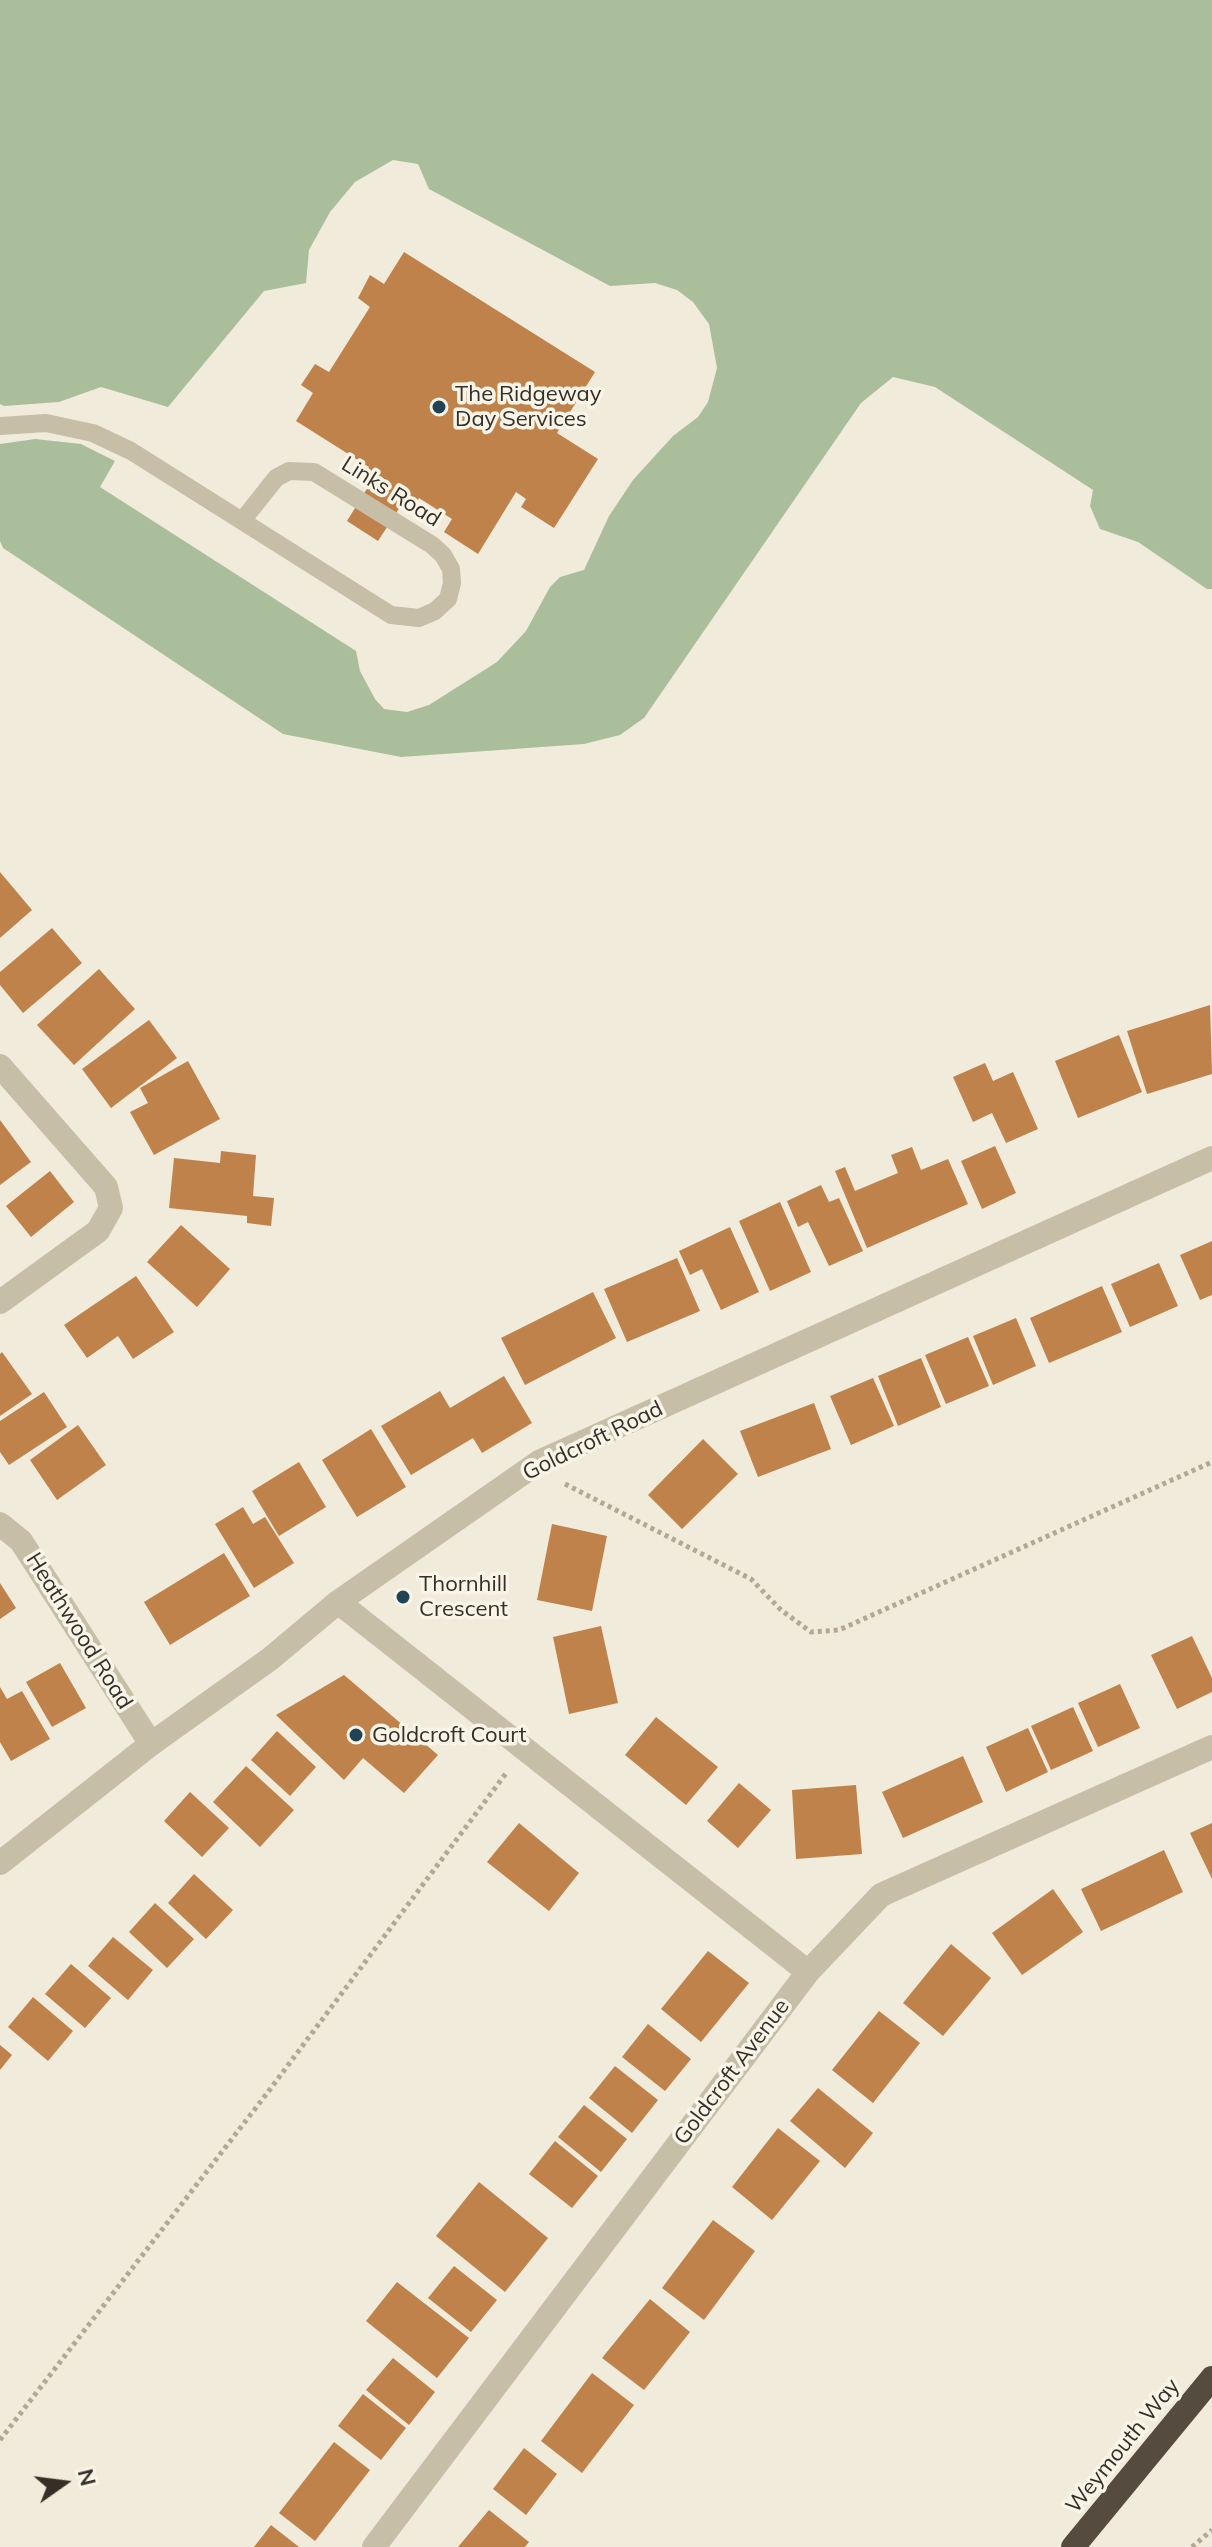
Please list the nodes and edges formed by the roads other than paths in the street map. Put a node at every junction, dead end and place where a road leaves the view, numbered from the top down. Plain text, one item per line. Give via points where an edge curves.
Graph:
1 (0, 426) edge
2 (242, 521) junction
3 (0, 1066) edge
4 (1212, 1158) edge
5 (0, 1302) edge
6 (0, 1524) edge
7 (338, 1602) junction
8 (151, 1744) junction
9 (1212, 1747) edge
10 (0, 1863) edge
11 (808, 1972) junction
12 (1212, 2378) edge
13 (374, 2547) edge
14 (1073, 2547) edge

1 - 2 lane, Links Road via 46,423 93,433
2 - 2 lane, Links Road via 276,478 289,471 314,472 443,555 451,569 448,599 419,618 391,615
3 - 5 street via 106,1187 111,1208 98,1231
4 - 7 street, Goldcroft Road via 532,1467
6 - 8 street, Heathwood Road via 21,1541
7 - 8 street, Goldcroft Road via 270,1659
7 - 11 street
8 - 10 street, Goldcroft Road
9 - 11 street, Goldcroft Avenue via 881,1895
11 - 13 street, Goldcroft Avenue
12 - 14 highway, Weymouth Way

